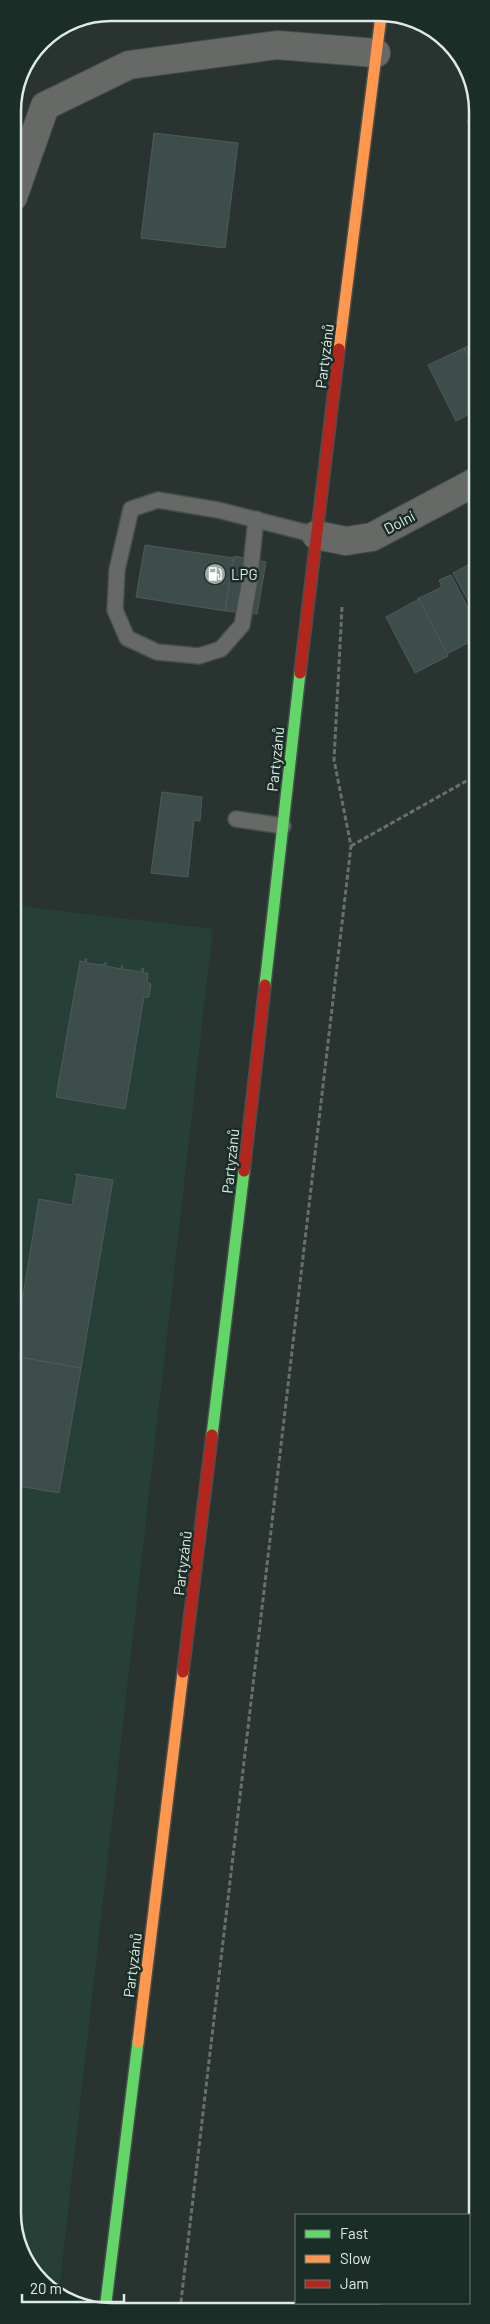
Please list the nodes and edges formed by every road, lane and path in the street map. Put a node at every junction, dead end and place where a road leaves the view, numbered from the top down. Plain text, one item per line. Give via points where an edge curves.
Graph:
1 (380, 21) edge
2 (376, 53) junction
3 (21, 174) edge
4 (469, 485) edge
5 (256, 520) junction
6 (316, 535) junction
7 (342, 600) dead end
8 (469, 780) edge
9 (236, 819) dead end
10 (283, 826) junction
11 (351, 846) junction
12 (106, 2303) edge
13 (181, 2303) edge

1 - 2 street, Partyzánů
2 - 3 street via 277,45 129,65 45,106
2 - 6 street, Partyzánů
4 - 6 street, Dolní via 372,537 346,541
5 - 5 lane via 242,625 221,649 199,656 157,652 127,638 115,610 117,570 131,509 158,500
5 - 6 lane
6 - 10 street, Partyzánů
7 - 11 path via 334,760
8 - 11 path
9 - 10 lane
10 - 12 street, Partyzánů via 236,1242
11 - 13 path

